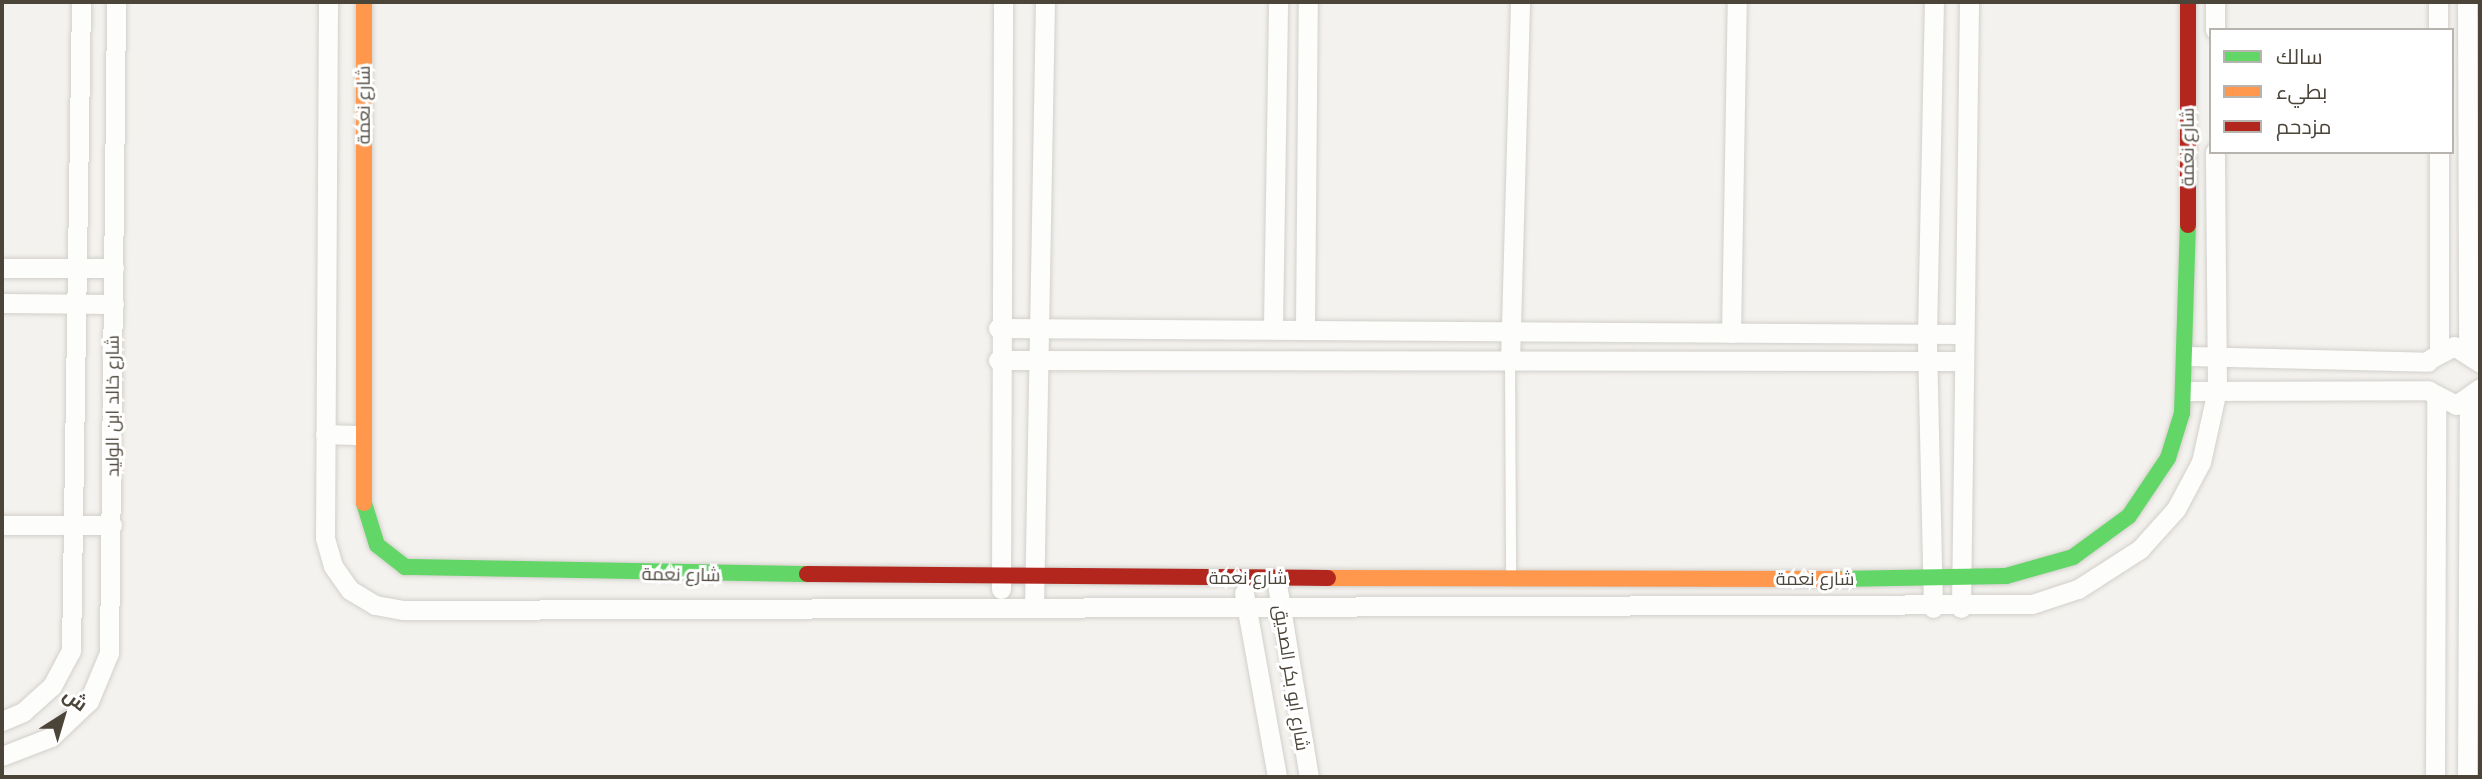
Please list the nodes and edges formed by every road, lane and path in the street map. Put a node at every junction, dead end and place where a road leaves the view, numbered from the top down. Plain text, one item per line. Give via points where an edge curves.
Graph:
1 (82, 2) edge
2 (116, 2) edge
3 (328, 2) edge
4 (364, 2) edge
5 (1003, 2) edge
6 (1045, 2) edge
7 (1278, 2) edge
8 (1308, 2) edge
9 (1520, 2) edge
10 (1737, 2) edge
11 (1934, 2) edge
12 (1969, 2) edge
13 (2188, 2) edge
14 (2215, 2) edge
15 (2438, 2) edge
16 (2467, 2) edge
17 (2215, 28) edge
18 (2438, 28) edge
19 (2215, 154) edge
20 (2439, 154) edge
21 (2, 268) edge
22 (79, 268) junction
23 (114, 268) junction
24 (2, 303) edge
25 (78, 303) junction
26 (114, 304) junction
27 (1273, 326) junction
28 (1305, 326) junction
29 (998, 328) junction
30 (1042, 328) junction
31 (1510, 331) junction
32 (1731, 333) junction
33 (1927, 334) junction
34 (1962, 334) junction
35 (2188, 356) junction
36 (2218, 356) junction
37 (2434, 356) junction
38 (2477, 359) edge
39 (998, 360) junction
40 (1042, 360) junction
41 (1928, 361) junction
42 (1963, 361) junction
43 (1510, 362) junction
44 (2217, 390) junction
45 (2186, 391) junction
46 (2432, 394) junction
47 (2475, 395) edge
48 (325, 434) junction
49 (362, 435) junction
50 (2, 525) edge
51 (78, 525) junction
52 (112, 525) junction
53 (1001, 578) junction
54 (1036, 578) junction
55 (1276, 578) junction
56 (1961, 578) junction
57 (1242, 579) junction
58 (1511, 579) junction
59 (1932, 579) junction
60 (1246, 605) junction
61 (1279, 606) junction
62 (1000, 607) junction
63 (1034, 607) junction
64 (1933, 608) junction
65 (1961, 608) junction
66 (2475, 626) edge
67 (2439, 627) junction
68 (2, 721) edge
69 (2, 756) edge
70 (1277, 777) edge
71 (1309, 777) edge
72 (2435, 777) edge
73 (2467, 777) edge

1 - 22 street, شارع خالد ابن الوليد
2 - 23 street, شارع خالد ابن الوليد
3 - 48 street, شارع نعمة
4 - 49 street, شارع نعمة
5 - 29 street
6 - 30 street
7 - 27 street
8 - 28 street
9 - 31 street
10 - 32 street
11 - 33 street
12 - 34 street
13 - 35 street, شارع نعمة
14 - 17 street
15 - 18 street
16 - 38 street
19 - 36 street, شارع نعمة
20 - 37 street
21 - 22 street
22 - 23 street
22 - 25 street, شارع خالد ابن الوليد
23 - 26 street, شارع خالد ابن الوليد
24 - 25 street
25 - 26 street
25 - 51 street, شارع خالد ابن الوليد
26 - 52 street, شارع خالد ابن الوليد
27 - 28 street
27 - 30 street
28 - 31 street
29 - 30 street
29 - 39 street
30 - 40 street
31 - 32 street
31 - 43 street
32 - 33 street
33 - 34 street
33 - 41 street
34 - 42 street
35 - 36 street
35 - 45 street, شارع نعمة
36 - 37 street
36 - 44 street, شارع نعمة
37 - 38 street
37 - 46 street
39 - 40 street
39 - 53 street
40 - 43 street
40 - 54 street
41 - 42 street
41 - 43 street
41 - 59 street
42 - 56 street
43 - 58 lane
44 - 45 street
44 - 46 street
44 - 65 street, شارع نعمة via 2211,437 2189,486 2140,549 2099,578 2055,597
45 - 56 street, شارع نعمة via 2157,478 2111,532 2051,566
46 - 47 street via 2456,405
46 - 67 street
47 - 66 street
48 - 49 street
48 - 62 street, شارع نعمة via 328,552 350,590 389,609
49 - 53 street, شارع نعمة via 370,535 394,562 417,571
50 - 51 street
51 - 52 street
51 - 68 street, شارع خالد ابن الوليد via 71,651 52,686 23,712
52 - 69 street, شارع خالد ابن الوليد via 110,653 89,701 51,737
53 - 54 street, شارع نعمة
53 - 62 street
54 - 57 street, شارع نعمة
54 - 63 street
55 - 57 street, شارع نعمة
55 - 58 street, شارع نعمة
55 - 61 street, شارع ابو بكر الصديق
56 - 59 street, شارع نعمة
56 - 65 street
57 - 60 street, شارع ابو بكر الصديق
58 - 59 street, شارع نعمة
59 - 64 street
60 - 61 street, شارع نعمة
60 - 63 street, شارع نعمة
60 - 70 street, شارع ابو بكر الصديق
61 - 64 street, شارع نعمة
61 - 71 street, شارع ابو بكر الصديق
62 - 63 street, شارع نعمة
64 - 65 street, شارع نعمة
66 - 67 street
66 - 73 street
67 - 72 street

